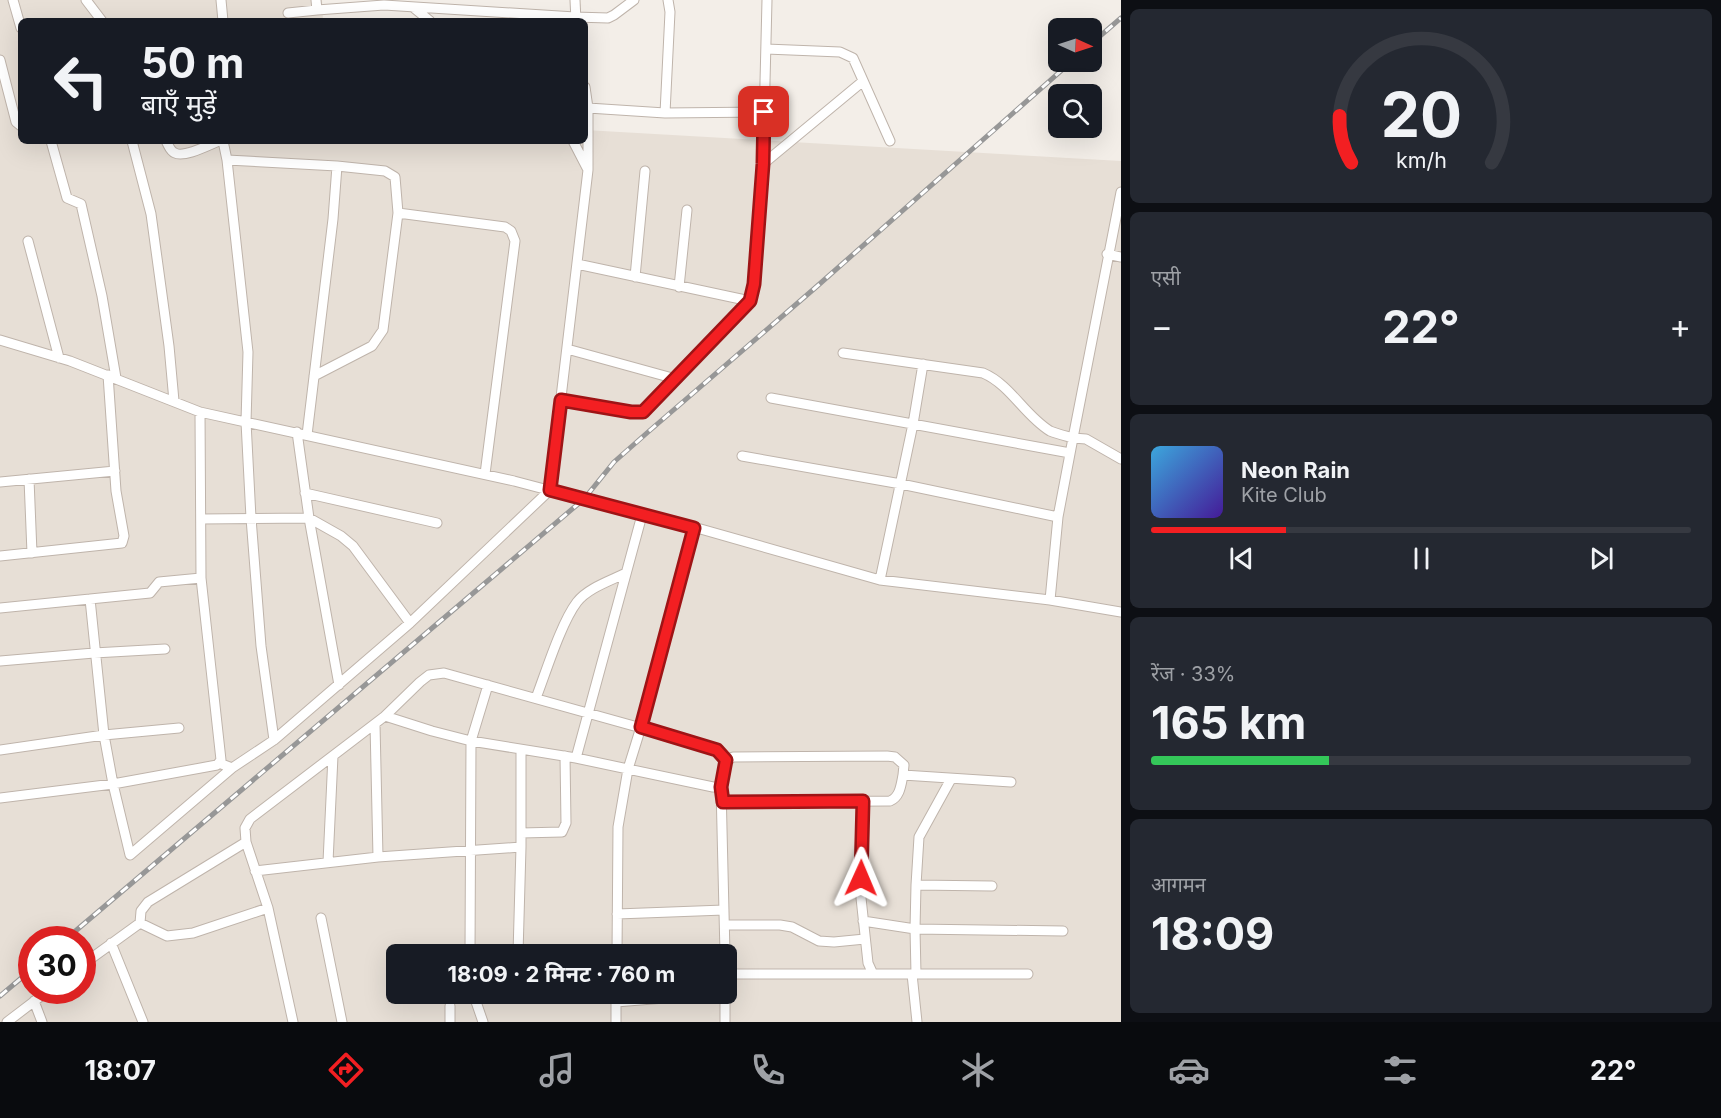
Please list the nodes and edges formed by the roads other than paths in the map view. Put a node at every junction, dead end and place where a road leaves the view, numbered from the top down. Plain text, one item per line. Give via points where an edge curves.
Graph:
1 (13, 0) edge
2 (86, 0) edge
3 (220, 0) edge
4 (316, 0) edge
5 (575, 0) edge
6 (634, 0) edge
7 (668, 0) edge
8 (767, 0) edge
9 (414, 8) junction
10 (317, 10) junction
11 (288, 13) dead end
12 (18, 18) edge
13 (100, 18) edge
14 (223, 18) edge
15 (426, 18) edge
16 (561, 18) edge
17 (576, 18) edge
18 (588, 19) edge
19 (766, 49) junction
20 (0, 60) edge
21 (862, 82) junction
22 (588, 108) joint
23 (764, 112) junction
24 (665, 113) junction
25 (18, 124) edge
26 (890, 141) dead end
27 (52, 144) edge
28 (133, 144) edge
29 (168, 144) edge
30 (213, 144) edge
31 (222, 144) edge
32 (575, 144) edge
33 (227, 160) junction
34 (763, 164) junction
35 (337, 166) junction
36 (588, 170) junction
37 (645, 171) dead end
38 (1121, 192) edge
39 (1120, 204) edge
40 (687, 210) dead end
41 (398, 213) junction
42 (28, 241) dead end
43 (1107, 254) junction
44 (1121, 257) edge
45 (577, 264) junction
46 (634, 277) junction
47 (679, 287) junction
48 (750, 301) junction
49 (0, 340) edge
50 (567, 349) junction
51 (843, 353) dead end
52 (59, 358) junction
53 (923, 364) junction
54 (314, 376) junction
55 (112, 377) junction
56 (676, 379) junction
57 (771, 398) dead end
58 (561, 400) junction
59 (174, 401) junction
60 (200, 412) junction
61 (246, 422) junction
62 (913, 424) junction
63 (297, 432) junction
64 (307, 435) junction
65 (1072, 438) junction
66 (1070, 453) junction
67 (742, 456) dead end
68 (1121, 459) edge
69 (115, 471) junction
70 (485, 474) junction
71 (29, 479) junction
72 (0, 482) edge
73 (901, 484) junction
74 (550, 490) junction
75 (305, 493) junction
76 (642, 515) junction
77 (1058, 517) junction
78 (251, 518) junction
79 (309, 518) junction
80 (201, 519) junction
81 (436, 523) dead end
82 (694, 528) junction
83 (32, 553) junction
84 (0, 556) edge
85 (626, 573) junction
86 (201, 578) junction
87 (880, 580) junction
88 (90, 599) junction
89 (1050, 600) junction
90 (0, 608) edge
91 (1121, 612) edge
92 (410, 623) junction
93 (165, 649) dead end
94 (94, 653) junction
95 (0, 661) edge
96 (488, 685) junction
97 (339, 686) junction
98 (536, 698) junction
99 (587, 712) junction
100 (385, 716) junction
101 (375, 724) junction
102 (641, 727) junction
103 (179, 728) dead end
104 (104, 735) junction
105 (274, 740) junction
106 (471, 741) junction
107 (0, 750) edge
108 (521, 750) junction
109 (333, 756) junction
110 (565, 756) junction
111 (576, 758) junction
112 (726, 760) junction
113 (219, 763) junction
114 (232, 768) junction
115 (628, 769) junction
116 (903, 775) junction
117 (951, 778) junction
118 (1011, 782) dead end
119 (113, 784) junction
120 (721, 787) junction
121 (0, 798) edge
122 (863, 801) junction
123 (723, 802) junction
124 (521, 833) junction
125 (246, 842) junction
126 (520, 847) junction
127 (470, 850) junction
128 (378, 857) junction
129 (328, 862) junction
130 (255, 871) junction
131 (916, 885) junction
132 (992, 886) dead end
133 (268, 908) junction
134 (724, 910) junction
135 (617, 914) junction
136 (321, 918) dead end
137 (864, 921) junction
138 (140, 923) junction
139 (724, 925) junction
140 (915, 930) junction
141 (1063, 931) dead end
142 (865, 939) junction
143 (111, 943) junction
144 (470, 944) edge
145 (518, 944) edge
146 (617, 944) edge
147 (725, 944) edge
148 (96, 954) edge
149 (737, 974) edge
150 (873, 974) junction
151 (914, 974) junction
152 (1028, 974) dead end
153 (30, 1004) edge
154 (35, 1004) edge
155 (477, 1004) edge
156 (616, 1004) edge
157 (725, 1004) edge
158 (450, 1006) dead end
159 (7, 1022) edge
160 (42, 1022) edge
161 (143, 1022) edge
162 (293, 1022) edge
163 (342, 1022) edge
164 (450, 1022) edge
165 (483, 1022) edge
166 (616, 1022) edge
167 (725, 1022) edge
168 (917, 1022) edge

1 - 12 street
2 - 13 street
3 - 14 street
4 - 10 street
5 - 17 street
6 - 18 street via 608,18
7 - 24 street
8 - 19 street
9 - 10 street via 384,5
9 - 15 street
9 - 16 street
10 - 11 street
19 - 21 street via 845,53 853,58
19 - 23 street
20 - 25 street
21 - 26 street
21 - 34 street
22 - 24 street
22 - 36 street
23 - 24 street
23 - 34 street
27 - 55 street via 67,198 81,204 102,296
28 - 59 street via 151,214
29 - 30 street via 177,155
31 - 33 street
32 - 36 street
33 - 35 street
33 - 61 street via 248,352
34 - 48 street
35 - 41 street via 392,174
35 - 54 street
36 - 45 street
37 - 46 street
38 - 39 street
39 - 43 street
40 - 47 street
41 - 54 street via 383,330 372,346
41 - 70 street via 505,227 515,241
42 - 52 street
43 - 44 street
43 - 65 street
45 - 46 street
45 - 50 street
46 - 47 street
47 - 48 street
48 - 56 street
49 - 52 street
50 - 56 street
50 - 58 street
51 - 53 street
52 - 55 street
53 - 62 street
53 - 65 street via 993,377 1051,431
54 - 64 street
55 - 59 street
55 - 69 street
56 - 58 street via 643,412
57 - 62 street
58 - 74 street
59 - 60 street
60 - 61 street
60 - 80 street
61 - 63 street
61 - 78 street
62 - 66 street
62 - 73 street
63 - 64 street
63 - 75 street
64 - 70 street
65 - 66 street
65 - 68 street via 1086,439
66 - 77 street
67 - 73 street
69 - 71 street
69 - 83 street via 122,543
70 - 74 street
71 - 72 street
71 - 83 street
73 - 77 street
73 - 87 street
74 - 76 street
74 - 92 street
75 - 79 street
75 - 81 street
76 - 82 street
76 - 85 street
77 - 89 street
78 - 79 street
78 - 80 street
78 - 105 street via 261,646
79 - 92 street via 353,546
79 - 97 street
80 - 86 street
82 - 87 street
82 - 102 street
83 - 84 street
85 - 98 street via 577,602
85 - 99 street
86 - 88 street via 159,582 150,593
86 - 113 street
87 - 89 street
88 - 90 street
88 - 94 street
89 - 91 street
92 - 97 street
93 - 94 street
94 - 95 street
94 - 104 street
96 - 98 street
96 - 100 street via 444,673 429,675
96 - 106 street
97 - 105 street
98 - 99 street
99 - 102 street
99 - 111 street
100 - 101 street
100 - 106 street
101 - 109 street
101 - 128 street
102 - 112 street via 713,748
102 - 115 street
103 - 104 street
104 - 107 street
104 - 119 street
105 - 114 street
106 - 108 street
106 - 127 street
108 - 110 street
108 - 124 street
109 - 125 street via 250,819 245,828
109 - 129 street
110 - 111 street
110 - 124 street via 565,829
111 - 115 street
112 - 116 street via 887,756 904,765
112 - 120 street
113 - 114 street
113 - 119 street
114 - 119 street via 130,855
115 - 120 street
115 - 135 street via 618,827
116 - 117 street
116 - 122 street via 894,800
117 - 118 street
117 - 131 street via 919,837
119 - 121 street
120 - 123 street
122 - 123 street
122 - 137 street
123 - 134 street
124 - 126 street
125 - 130 street
125 - 138 street via 148,902 141,911
126 - 127 street
126 - 145 street
127 - 128 street
127 - 144 street
128 - 129 street
129 - 130 street
130 - 133 street
131 - 132 street
131 - 140 street
133 - 138 street via 193,933 167,936
133 - 162 street
134 - 135 street
134 - 139 street
135 - 146 street
136 - 163 street
137 - 140 street
137 - 142 street
138 - 143 street
139 - 142 street via 792,927 819,941
139 - 147 street
140 - 141 street
140 - 151 street
142 - 150 street
143 - 148 street
143 - 161 street
149 - 150 street
150 - 151 street
151 - 152 street
151 - 168 street
153 - 159 street
154 - 160 street
155 - 165 street
156 - 166 street
157 - 167 street
158 - 164 street

